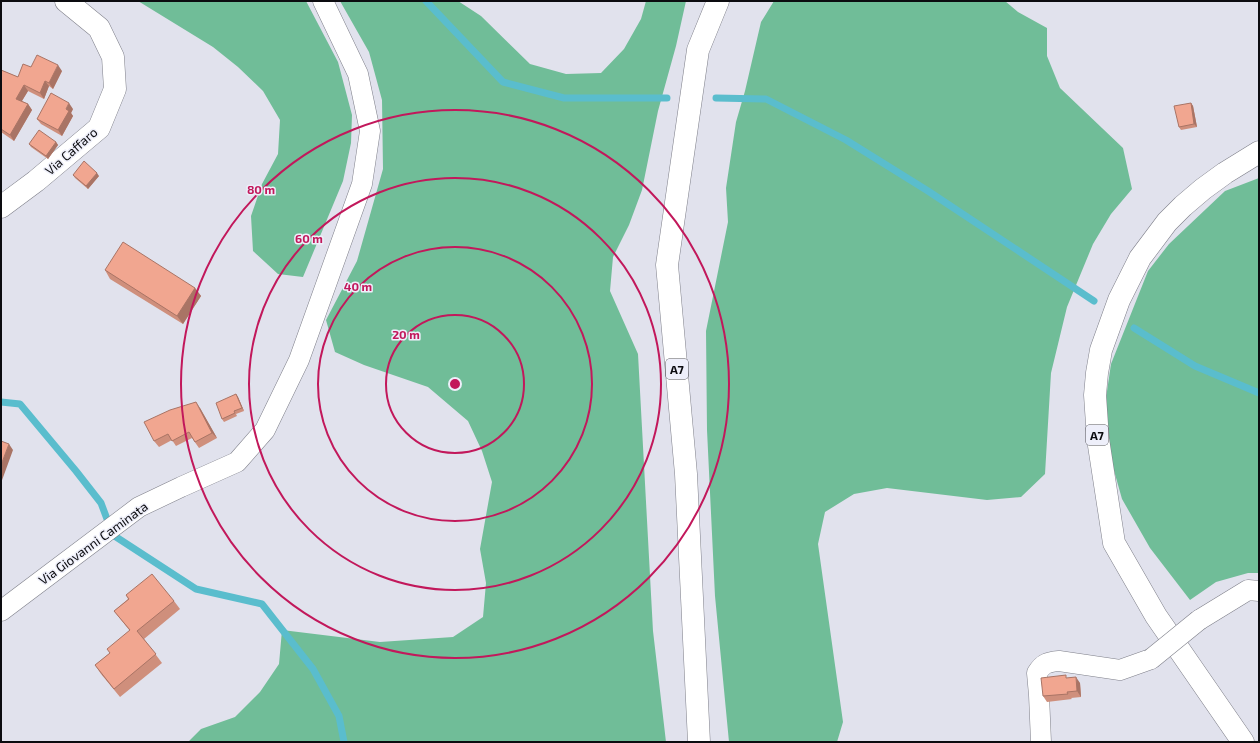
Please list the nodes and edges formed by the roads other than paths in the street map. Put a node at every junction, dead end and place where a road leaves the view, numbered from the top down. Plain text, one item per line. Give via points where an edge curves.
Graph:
1 (66, 1) edge
2 (323, 1) edge
3 (718, 1) edge
4 (1259, 152) edge
5 (1, 207) edge
6 (1259, 591) edge
7 (1, 611) edge
8 (699, 742) edge
9 (1041, 742) edge
10 (1243, 742) edge

1 - 5 main road, Via Caffaro via 99,28 113,57 116,89 99,128 36,182
2 - 7 street, Via Giovanni Caminata via 358,74 370,131 362,184 299,360 265,430 236,462 139,507
3 - 8 main road, A7 via 698,50 667,265 686,474
4 - 10 main road, A7 via 1202,189 1167,222 1140,258 1119,300 1101,350 1095,395 1098,439 1114,543 1156,616
6 - 9 street, bridge via 1248,590 1199,620 1151,658 1120,670 1059,661 1042,665 1037,672

